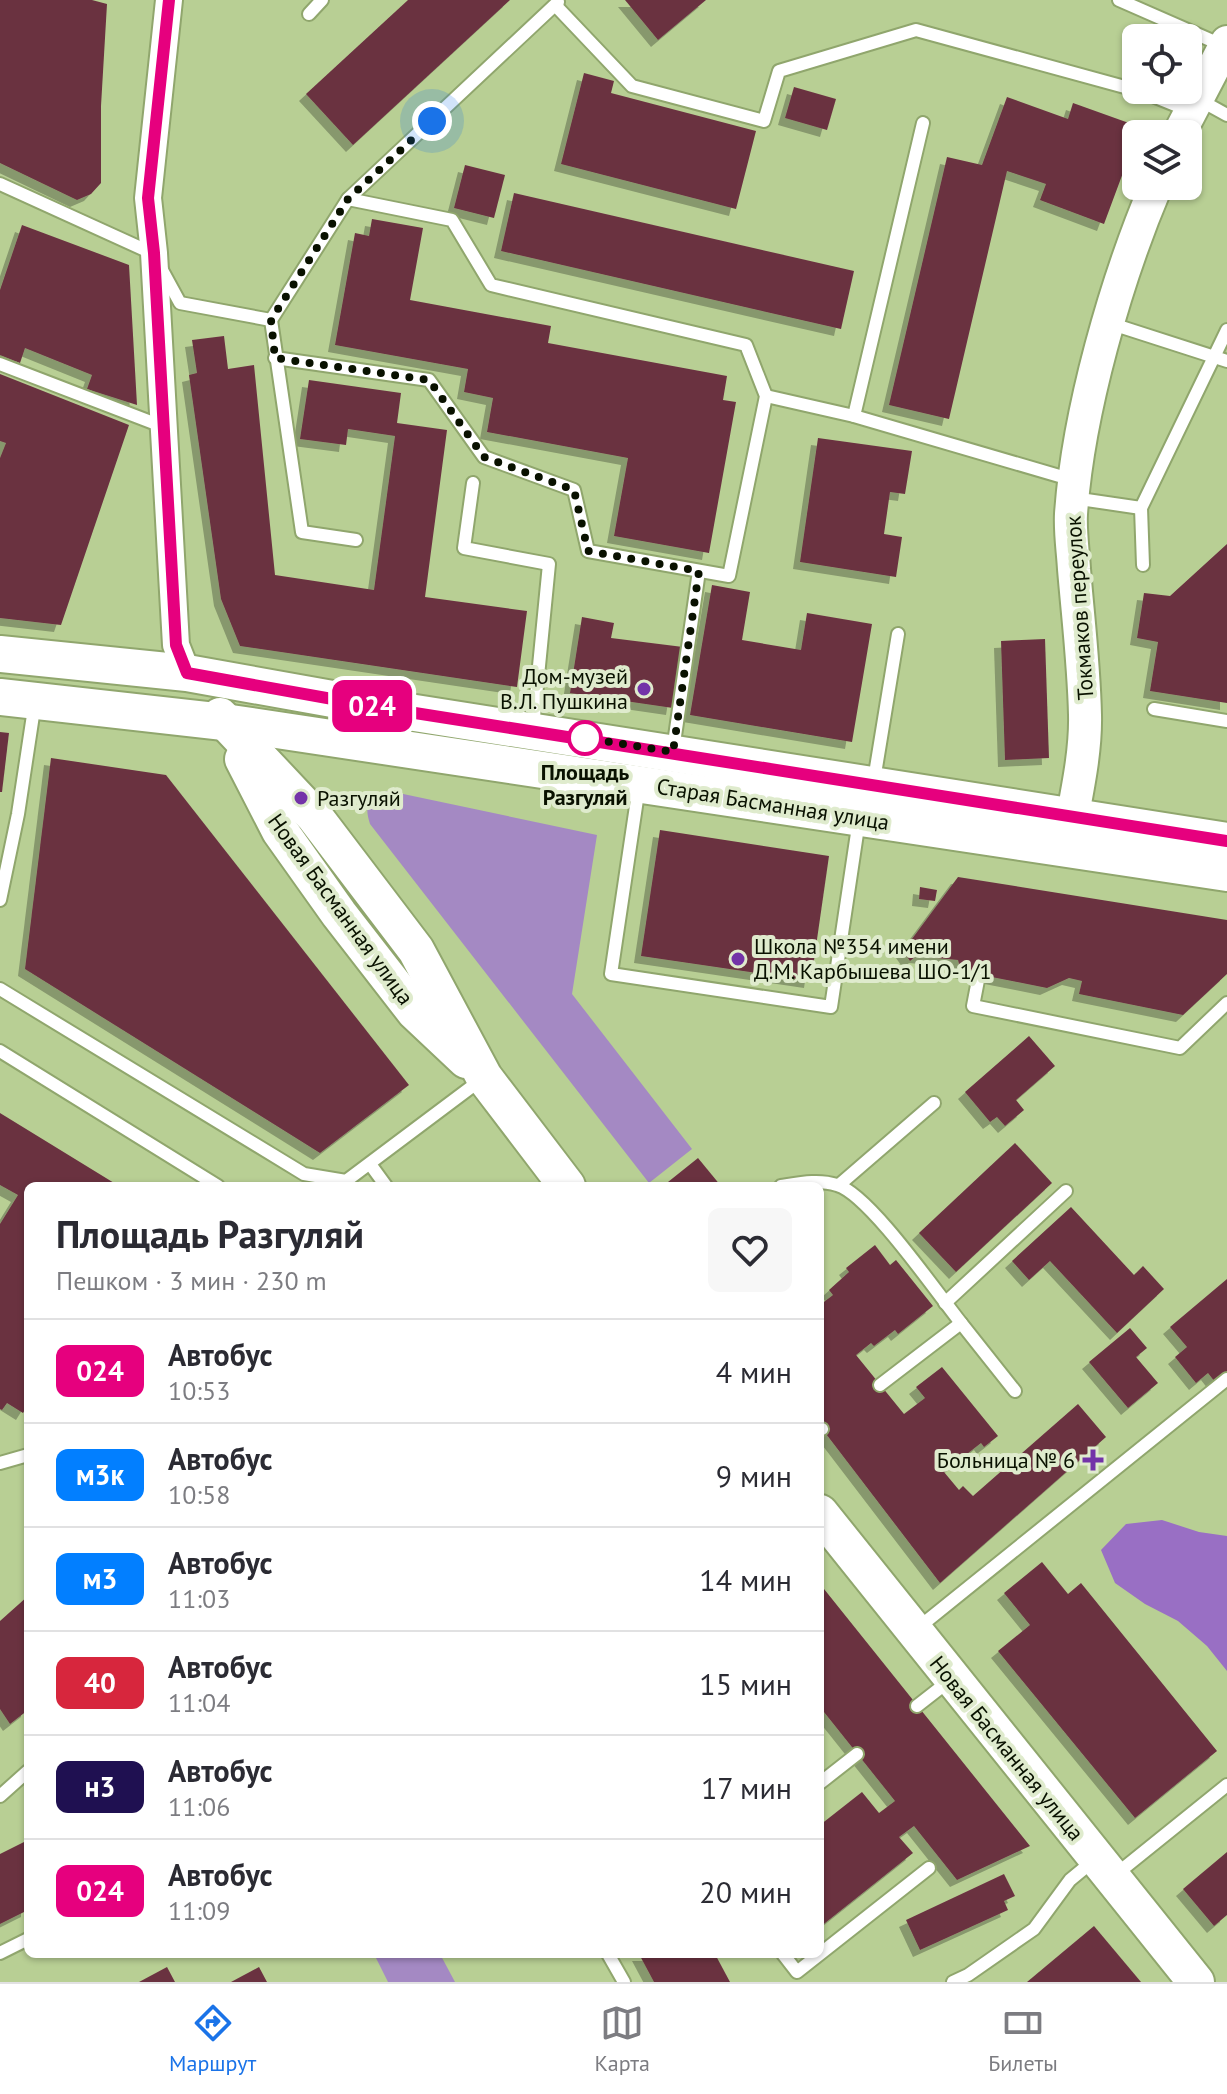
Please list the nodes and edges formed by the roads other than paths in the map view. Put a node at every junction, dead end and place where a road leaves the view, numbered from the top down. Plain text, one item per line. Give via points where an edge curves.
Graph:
1 (169, 0) edge
2 (322, 0) edge
3 (1119, 0) edge
4 (558, 3) edge
5 (309, 14) dead end
6 (1226, 44) edge
7 (1188, 114) edge
8 (1227, 115) edge
9 (923, 123) dead end
10 (0, 184) edge
11 (348, 199) junction
12 (1150, 200) edge
13 (154, 253) junction
14 (271, 320) junction
15 (1109, 323) junction
16 (1227, 330) edge
17 (1214, 357) junction
18 (275, 358) junction
19 (1227, 361) edge
20 (0, 364) edge
21 (766, 396) junction
22 (854, 416) junction
23 (164, 427) junction
24 (473, 483) dead end
25 (1074, 490) junction
26 (1141, 508) junction
27 (356, 540) dead end
28 (1143, 565) dead end
29 (699, 571) junction
30 (898, 634) dead end
31 (0, 654) edge
32 (187, 673) junction
33 (0, 697) edge
34 (35, 700) junction
35 (1154, 709) dead end
36 (1227, 721) edge
37 (224, 722) junction
38 (533, 730) junction
39 (673, 752) junction
40 (639, 783) junction
41 (866, 801) junction
42 (1069, 832) junction
43 (1227, 841) edge
44 (1227, 873) edge
45 (0, 900) edge
46 (979, 975) dead end
47 (0, 989) edge
48 (1227, 1003) edge
49 (0, 1051) edge
50 (484, 1077) junction
51 (934, 1103) dead end
52 (370, 1164) junction
53 (212, 1182) edge
54 (340, 1182) edge
55 (346, 1182) edge
56 (383, 1182) edge
57 (564, 1182) edge
58 (824, 1183) edge
59 (839, 1185) junction
60 (1066, 1191) dead end
61 (945, 1303) junction
62 (961, 1323) junction
63 (1227, 1379) edge
64 (880, 1385) dead end
65 (1015, 1391) dead end
66 (24, 1456) edge
67 (0, 1463) edge
68 (824, 1519) edge
69 (913, 1632) junction
70 (952, 1679) junction
71 (917, 1706) dead end
72 (857, 1754) dead end
73 (24, 1775) edge
74 (824, 1780) edge
75 (1227, 1785) edge
76 (0, 1796) edge
77 (929, 1868) dead end
78 (1104, 1868) junction
79 (24, 1941) edge
80 (0, 1953) edge
81 (824, 1957) edge
82 (610, 1958) edge
83 (786, 1958) edge
84 (822, 1958) edge
85 (800, 1977) edge
86 (624, 1982) edge
87 (953, 1982) edge
88 (1196, 1982) edge

1 - 13 street via 148,198
2 - 5 lane
3 - 6 lane
4 - 7 lane via 632,86 764,121 779,71 916,30 1143,92
4 - 11 lane
6 - 7 street
7 - 8 lane
9 - 22 lane
10 - 13 lane
11 - 14 lane
11 - 21 lane via 452,220 491,285 746,345
12 - 15 street, Токмаков переулок
13 - 14 lane via 180,303
13 - 23 street
14 - 18 lane
15 - 17 lane
15 - 25 street, Токмаков переулок via 1082,430
16 - 17 lane
17 - 19 lane
17 - 26 lane
18 - 27 lane via 302,532
18 - 29 lane via 429,380 484,457 574,490 588,551
20 - 23 lane
21 - 22 lane
21 - 29 lane via 729,576
22 - 25 lane
23 - 32 street via 176,645
24 - 38 lane via 464,548 549,564
25 - 26 lane
25 - 42 street, Токмаков переулок via 1071,517 1085,718
26 - 28 lane
29 - 39 lane
30 - 41 lane
31 - 32 main road, Старая Басманная улица
32 - 37 main road, Новая Басманная улица
32 - 38 main road, Старая Басманная улица
33 - 34 main road, Старая Басманная улица
34 - 37 main road, Старая Басманная улица
34 - 45 lane
35 - 36 lane
37 - 40 main road, Старая Басманная улица
37 - 50 main road, Новая Басманная улица via 280,831 339,914 415,1012
38 - 39 main road, Старая Басманная улица
39 - 41 main road, Старая Басманная улица
40 - 41 main road, Старая Басманная улица
40 - 41 lane via 611,974 831,1007
41 - 42 main road, Старая Басманная улица
42 - 43 main road, Старая Басманная улица
42 - 44 main road, Старая Басманная улица
46 - 48 lane via 973,1006 1180,1048
47 - 54 lane via 304,1174
49 - 53 lane
50 - 52 lane
50 - 57 main road, Новая Басманная улица
51 - 59 lane
52 - 55 lane
52 - 56 lane
58 - 59 lane
59 - 61 lane via 869,1207
60 - 61 lane
61 - 62 lane
62 - 64 lane
62 - 65 lane
63 - 69 lane
66 - 67 lane
68 - 69 main road, Новая Басманная улица
69 - 70 main road, Новая Басманная улица
70 - 71 lane
70 - 78 main road, Новая Басманная улица
72 - 74 lane
73 - 76 lane
75 - 78 lane
77 - 81 lane
78 - 87 lane via 1070,1880 1034,1929
78 - 88 main road, Новая Басманная улица
79 - 80 lane
82 - 86 lane
83 - 85 lane
84 - 85 lane

